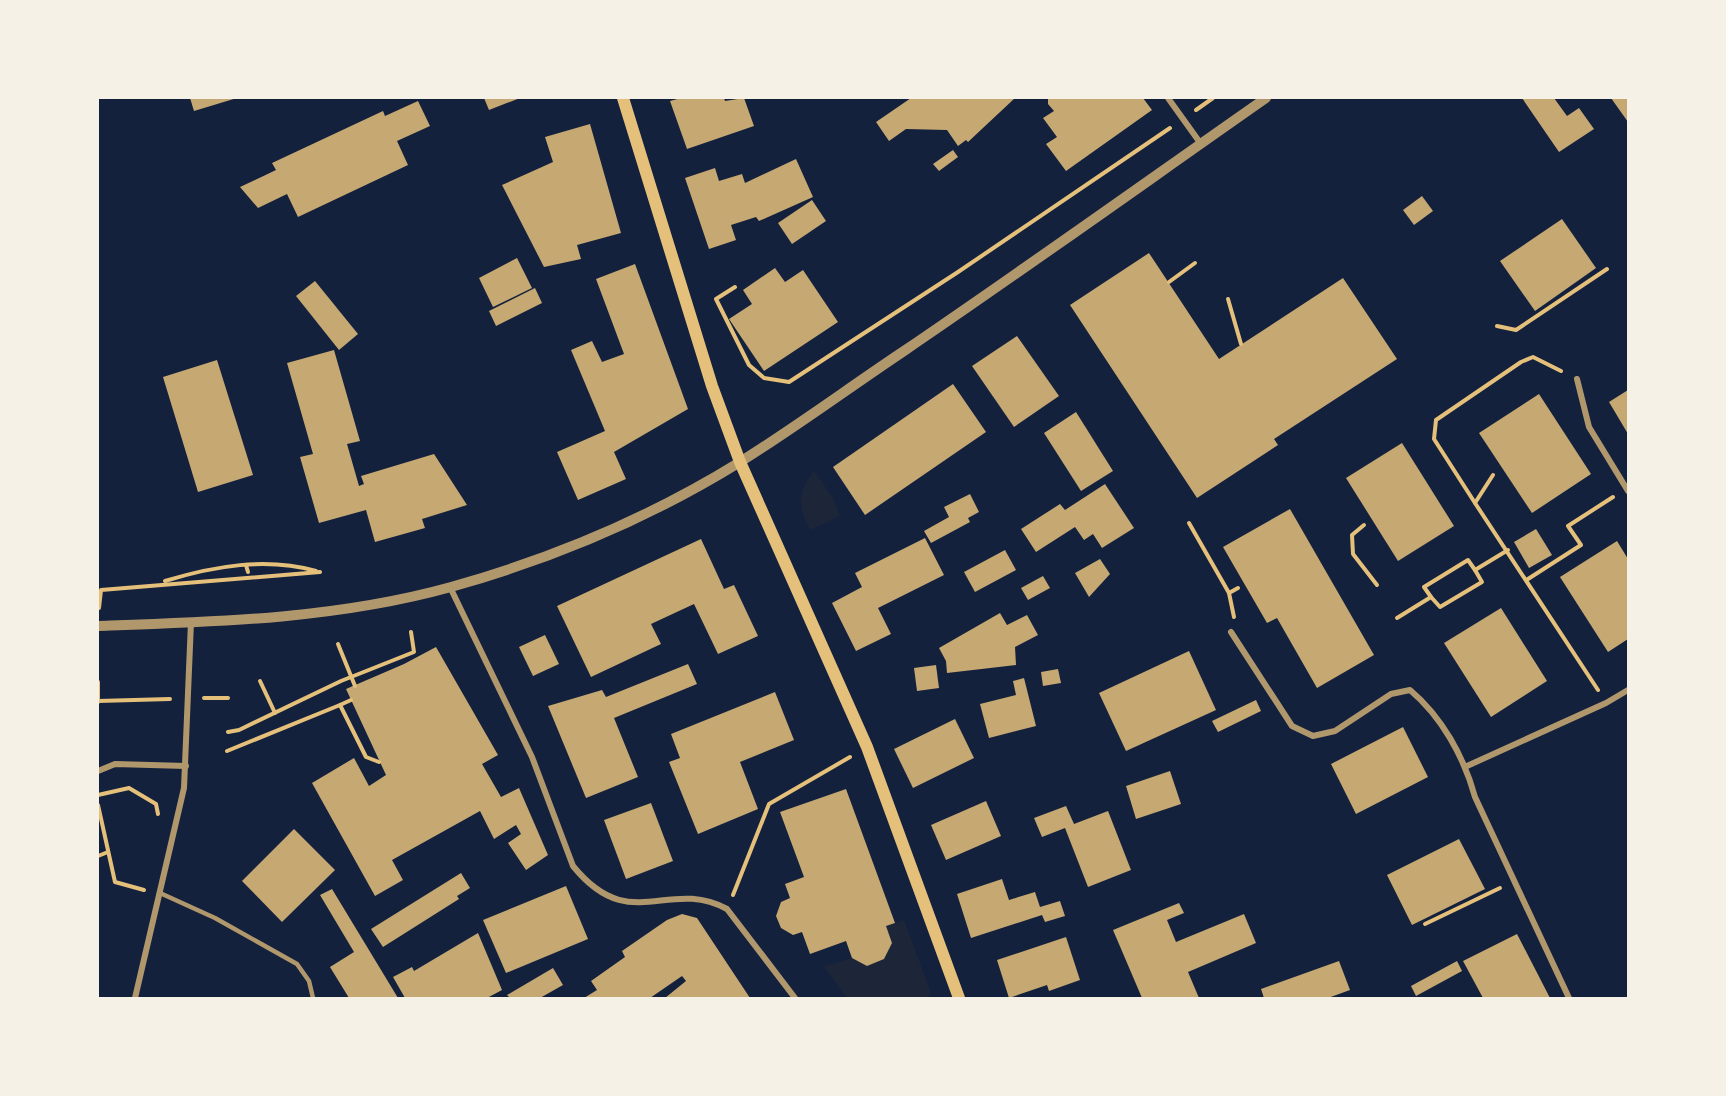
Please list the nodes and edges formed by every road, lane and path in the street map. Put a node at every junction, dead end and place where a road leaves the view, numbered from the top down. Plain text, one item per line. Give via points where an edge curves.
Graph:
1 (623, 98) edge
2 (1168, 98) edge
3 (1213, 98) edge
4 (1266, 98) edge
5 (1183, 118) junction
6 (1201, 144) junction
7 (1195, 263) dead end
8 (1607, 269) dead end
9 (1169, 282) dead end
10 (735, 287) dead end
11 (1228, 298) dead end
12 (1497, 326) dead end
13 (1241, 344) dead end
14 (1576, 379) joint
15 (740, 462) junction
16 (1493, 475) dead end
17 (1628, 490) edge
18 (1475, 503) junction
19 (1189, 523) dead end
20 (1364, 525) dead end
21 (1508, 550) junction
22 (246, 565) junction
23 (1475, 570) junction
24 (248, 572) dead end
25 (1528, 579) junction
26 (157, 583) junction
27 (1377, 585) dead end
28 (450, 587) junction
29 (1238, 588) dead end
30 (1229, 592) junction
31 (1431, 597) junction
32 (99, 613) edge
33 (1397, 618) dead end
34 (191, 622) junction
35 (98, 626) edge
36 (411, 632) dead end
37 (1231, 632) joint
38 (338, 644) dead end
39 (260, 681) dead end
40 (98, 682) edge
41 (355, 686) dead end
42 (1629, 690) edge
43 (190, 698) junction
44 (228, 698) dead end
45 (351, 700) dead end
46 (98, 702) edge
47 (1606, 703) junction
48 (340, 705) junction
49 (275, 713) junction
50 (228, 732) dead end
51 (867, 747) junction
52 (227, 751) dead end
53 (379, 762) dead end
54 (186, 766) junction
55 (1467, 766) junction
56 (98, 771) edge
57 (98, 795) edge
58 (98, 805) edge
59 (161, 822) dead end
60 (108, 852) junction
61 (98, 856) edge
62 (1514, 882) junction
63 (160, 894) junction
64 (727, 909) junction
65 (1425, 924) dead end
66 (135, 999) edge
67 (313, 999) edge
68 (795, 999) edge
69 (959, 999) edge
70 (1569, 999) edge

1 - 15 main road via 712,386
2 - 5 street
3 - 5 path
4 - 6 street
5 - 6 street
5 - 10 path via 789,382 764,378 749,365 716,299
6 - 15 street
7 - 9 path
8 - 12 path via 1516,330
11 - 13 path
14 - 17 street via 1589,427
14 - 18 path via 1533,357 1436,420 1434,439
15 - 28 street via 668,502 574,546
15 - 51 main road
16 - 18 path
17 - 25 path via 1568,526 1581,545
18 - 21 path
19 - 30 path
20 - 27 path via 1352,535 1353,554
21 - 23 path
21 - 25 path
22 - 24 path
22 - 26 path via 203,570
22 - 26 path via 290,563 320,572
23 - 31 path via 1468,561 1424,587
23 - 31 path via 1482,582 1440,607
25 - 47 path
26 - 32 path via 100,590
28 - 34 street via 378,604 283,617
28 - 64 street via 532,757 573,866 584,880 608,898 622,902 691,898
29 - 30 path
30 - 37 path via 1236,620
31 - 33 path
34 - 35 street
34 - 43 street
36 - 49 path via 414,652
37 - 55 street via 1292,726 1313,736 1335,731 1391,694 1410,690 1427,705
38 - 41 path
39 - 49 path
40 - 46 path
42 - 47 street
43 - 44 path
43 - 46 path
43 - 54 street
45 - 48 path
47 - 55 street
48 - 52 path
48 - 53 path via 366,758
49 - 50 path
51 - 64 path via 769,804
51 - 69 main road
54 - 56 street via 115,765
54 - 63 street
55 - 62 street via 1475,797
57 - 59 path via 129,788 156,804
58 - 60 path
60 - 61 path
60 - 63 path via 115,882
62 - 65 path
62 - 70 street
63 - 66 street
63 - 67 lane via 215,918 297,964 309,981
64 - 68 street

